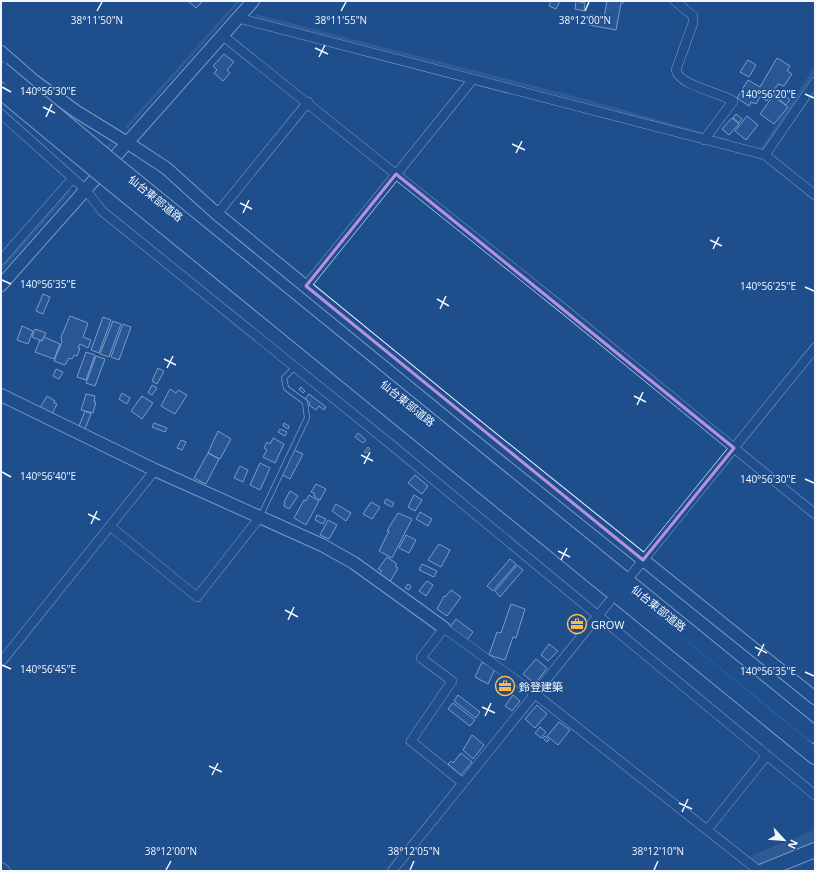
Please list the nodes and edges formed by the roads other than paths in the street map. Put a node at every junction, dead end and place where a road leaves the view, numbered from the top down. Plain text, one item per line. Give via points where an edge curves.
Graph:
1 (253, 1) edge
2 (676, 1) edge
3 (238, 18) junction
4 (222, 35) junction
5 (1, 52) edge
6 (1, 70) edge
7 (473, 79) junction
8 (815, 82) edge
9 (1, 91) edge
10 (308, 102) junction
11 (1, 114) edge
12 (704, 140) junction
13 (126, 142) junction
14 (765, 155) junction
15 (396, 174) junction
16 (73, 178) junction
17 (85, 189) junction
18 (815, 195) edge
19 (218, 214) junction
20 (1, 260) edge
21 (1, 285) edge
22 (306, 286) junction
23 (815, 348) edge
24 (295, 367) junction
25 (1, 395) edge
26 (734, 448) junction
27 (155, 470) junction
28 (815, 514) edge
29 (260, 517) junction
30 (110, 526) junction
31 (643, 560) junction
32 (632, 574) dead end
33 (609, 602) dead end
34 (598, 615) junction
35 (444, 628) junction
36 (1, 662) edge
37 (535, 694) junction
38 (815, 698) edge
39 (815, 735) edge
40 (768, 755) junction
41 (815, 756) edge
42 (463, 783) junction
43 (815, 794) edge
44 (708, 830) junction
45 (815, 850) edge
46 (1, 867) edge
47 (6, 871) edge
48 (392, 871) edge
49 (759, 871) edge
50 (763, 871) edge

1 - 3 street
2 - 12 street via 693,16 676,70 677,74 685,81 732,101
3 - 4 street
3 - 7 street
4 - 10 street
4 - 13 street
5 - 13 street via 34,81 76,112
6 - 39 highway, 仙台東部道路, bridge
7 - 12 street
7 - 15 street
8 - 14 street
9 - 41 highway, 仙台東部道路, bridge
10 - 15 street
10 - 19 street
11 - 16 street
12 - 14 street
13 - 17 street
13 - 19 street via 166,168
14 - 18 street
15 - 22 street
15 - 26 street
16 - 17 street
16 - 20 street
17 - 21 street
17 - 24 street via 102,211
19 - 22 street
22 - 31 street
23 - 26 street
24 - 29 lane via 284,378 286,388 305,402 307,418
24 - 34 street
25 - 27 street
26 - 28 street
26 - 31 street
27 - 29 street
27 - 30 street
29 - 30 street via 197,597
29 - 35 street via 322,545 354,563
30 - 36 street
31 - 32 street
31 - 38 street
33 - 34 street
34 - 37 street
34 - 40 street
35 - 37 street
35 - 42 street via 421,658 452,682 411,741
37 - 42 street
37 - 44 street
40 - 43 street
40 - 44 street
42 - 48 street
44 - 49 street
45 - 50 main road
46 - 47 street

